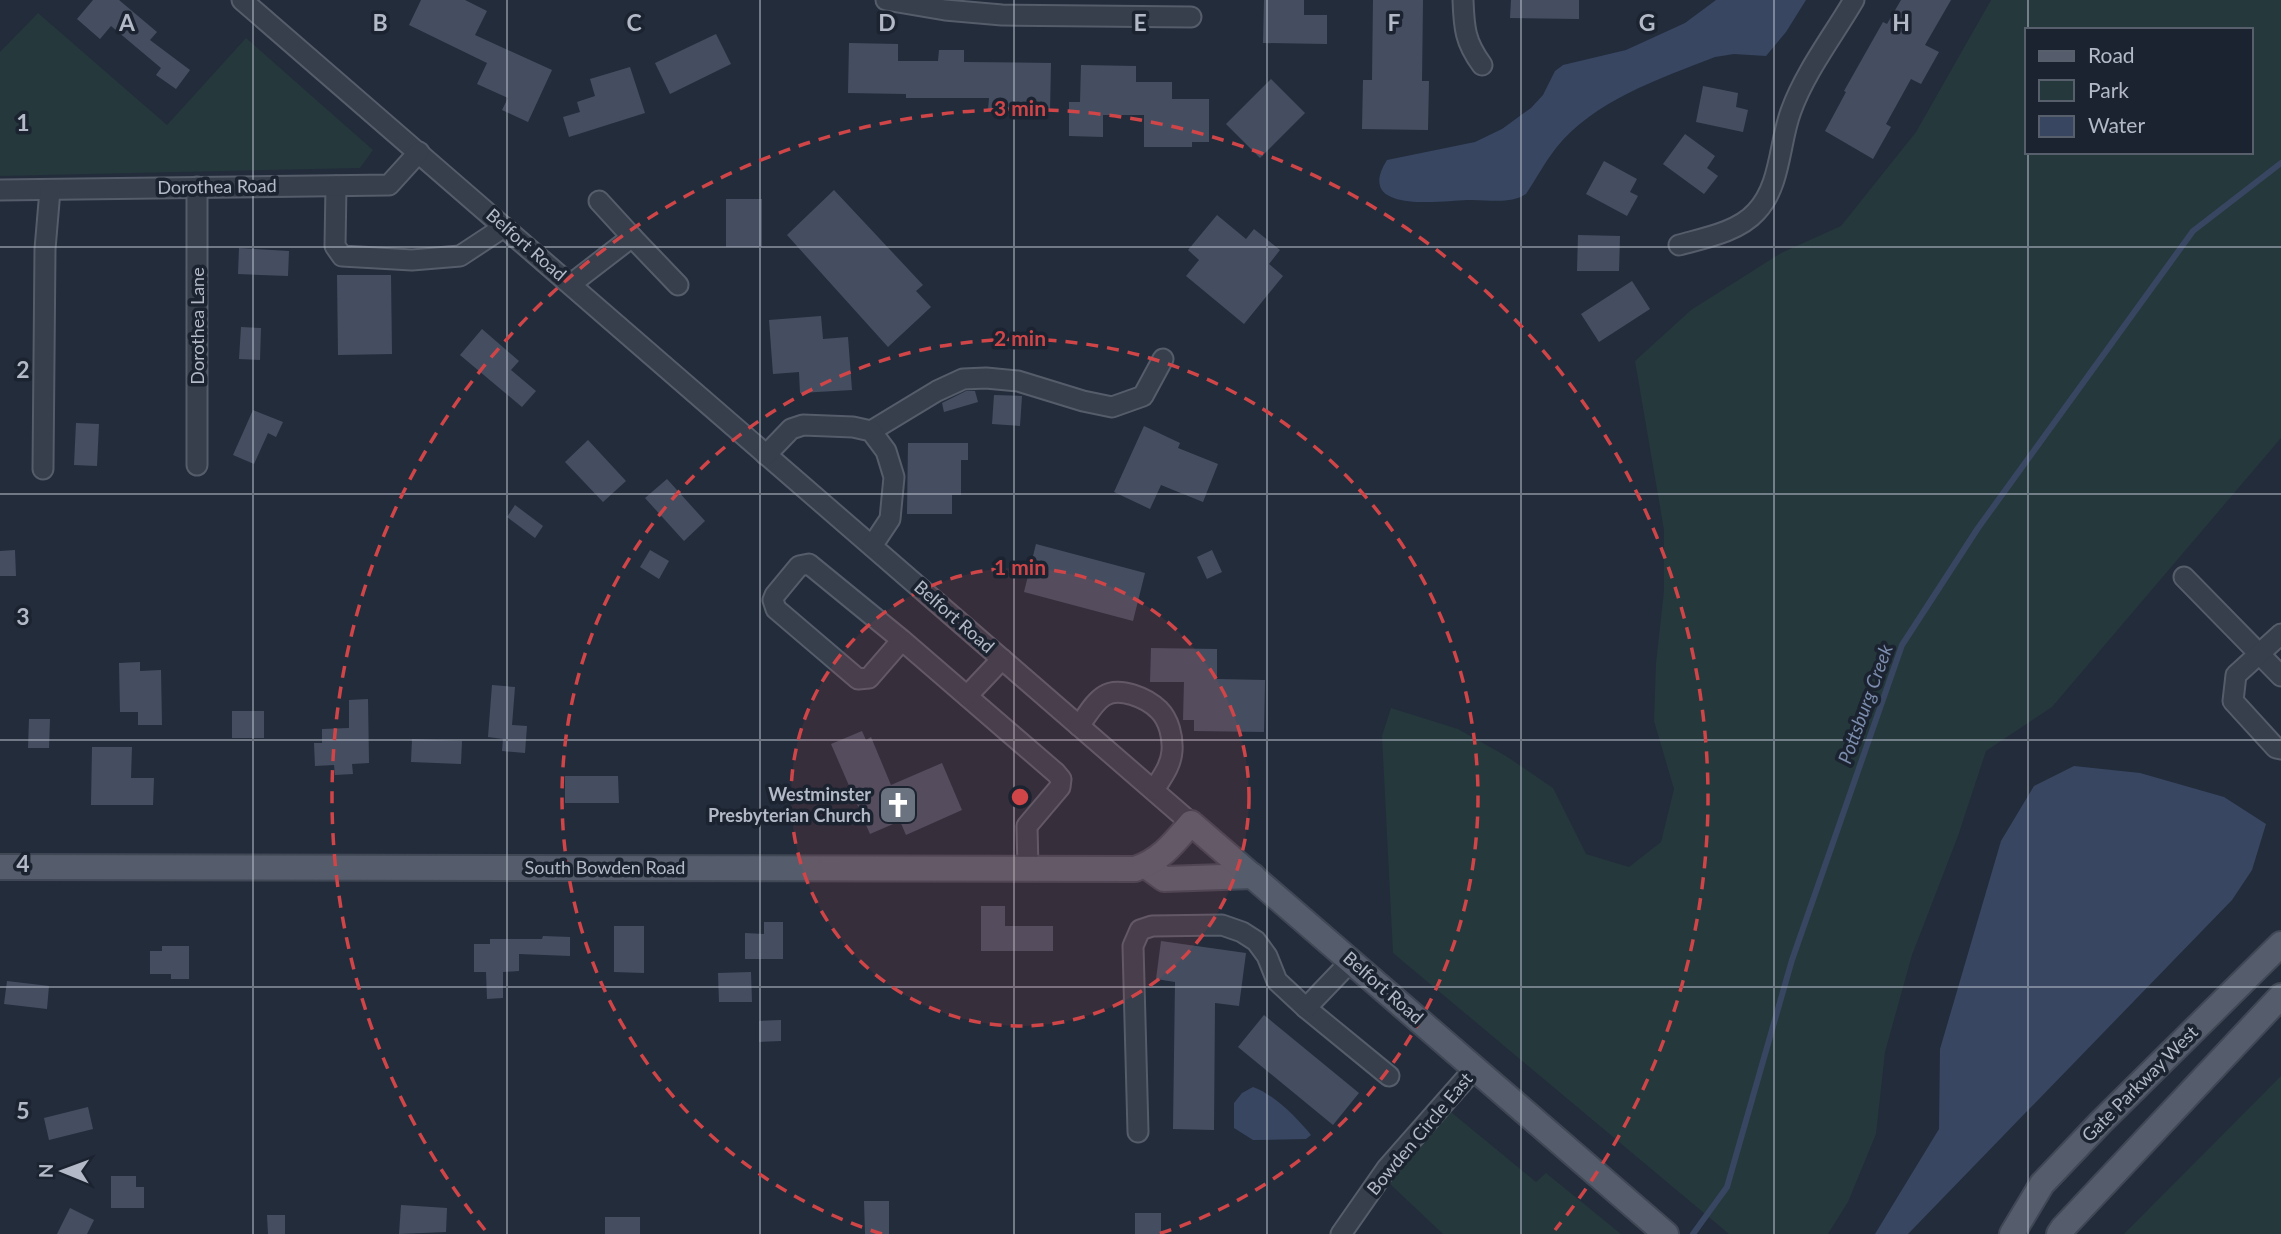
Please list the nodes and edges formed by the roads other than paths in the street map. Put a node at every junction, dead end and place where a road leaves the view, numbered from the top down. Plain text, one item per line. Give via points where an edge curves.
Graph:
1 (242, 0) edge
2 (886, 0) edge
3 (1464, 0) edge
4 (1854, 0) edge
5 (1191, 17) dead end
6 (1482, 65) dead end
7 (419, 152) junction
8 (337, 186) junction
9 (197, 187) junction
10 (0, 190) edge
11 (50, 190) junction
12 (599, 201) dead end
13 (504, 227) junction
14 (632, 237) junction
15 (1678, 246) dead end
16 (571, 284) junction
17 (677, 285) dead end
18 (1158, 369) dead end
19 (871, 431) junction
20 (766, 455) junction
21 (197, 465) dead end
22 (43, 469) dead end
23 (872, 546) junction
24 (2184, 577) dead end
25 (2281, 634) edge
26 (902, 640) junction
27 (2260, 654) junction
28 (1002, 659) junction
29 (2281, 676) edge
30 (967, 696) junction
31 (1079, 726) junction
32 (2281, 749) edge
33 (1154, 790) junction
34 (1191, 823) junction
35 (1146, 866) junction
36 (0, 867) edge
37 (1028, 869) junction
38 (1253, 876) junction
39 (2281, 944) edge
40 (1351, 961) junction
41 (2281, 996) edge
42 (1306, 1008) junction
43 (1475, 1068) junction
44 (1389, 1076) dead end
45 (1138, 1132) dead end
46 (1341, 1234) edge
47 (1666, 1234) edge
48 (2012, 1234) edge
49 (2059, 1234) edge

1 - 7 street, Belfort Road
2 - 5 street via 1002,15
3 - 6 street via 1464,29 1470,49
4 - 15 street via 1798,93 1776,171 1756,212 1737,226
7 - 8 street, Dorothea Road via 389,185
7 - 13 street, Belfort Road
8 - 9 street, Dorothea Road
8 - 13 street via 335,246 342,256 412,260 460,256
9 - 11 street, Dorothea Road
9 - 21 street, Dorothea Lane
10 - 11 street, Dorothea Road
11 - 22 street via 45,249
12 - 14 street
13 - 16 street, Belfort Road
14 - 16 street
14 - 17 street
16 - 20 street, Belfort Road
18 - 19 street via 1143,396 1112,407 1018,381 963,379
19 - 20 street via 803,425 791,429
19 - 23 street via 886,451 894,477 890,519
20 - 23 street, Belfort Road
23 - 28 street, Belfort Road
24 - 27 street
25 - 27 street
26 - 26 street via 809,564 799,566 773,600 776,609 858,679 870,678
26 - 30 street
27 - 29 street
27 - 32 street via 2236,676 2233,701
28 - 30 street
28 - 31 street, Belfort Road
30 - 37 street via 1060,779 1056,794 1027,826
31 - 33 street, Belfort Road
31 - 33 street via 1102,696 1112,692 1132,694 1159,709 1170,728 1172,749 1169,765
33 - 34 street, Belfort Road
34 - 35 main road via 1164,855
34 - 38 main road, Belfort Road
35 - 37 main road, South Bowden Road
35 - 38 main road via 1164,879
36 - 37 main road, South Bowden Road
38 - 40 main road, Belfort Road
39 - 48 main road, Gate Parkway West via 2042,1184
40 - 42 street
40 - 43 main road, Belfort Road
41 - 49 main road
42 - 44 street
42 - 45 street via 1276,981 1267,956 1242,932 1222,925 1140,930 1133,946
43 - 46 street, Bowden Circle East via 1387,1168
43 - 47 main road, Belfort Road

